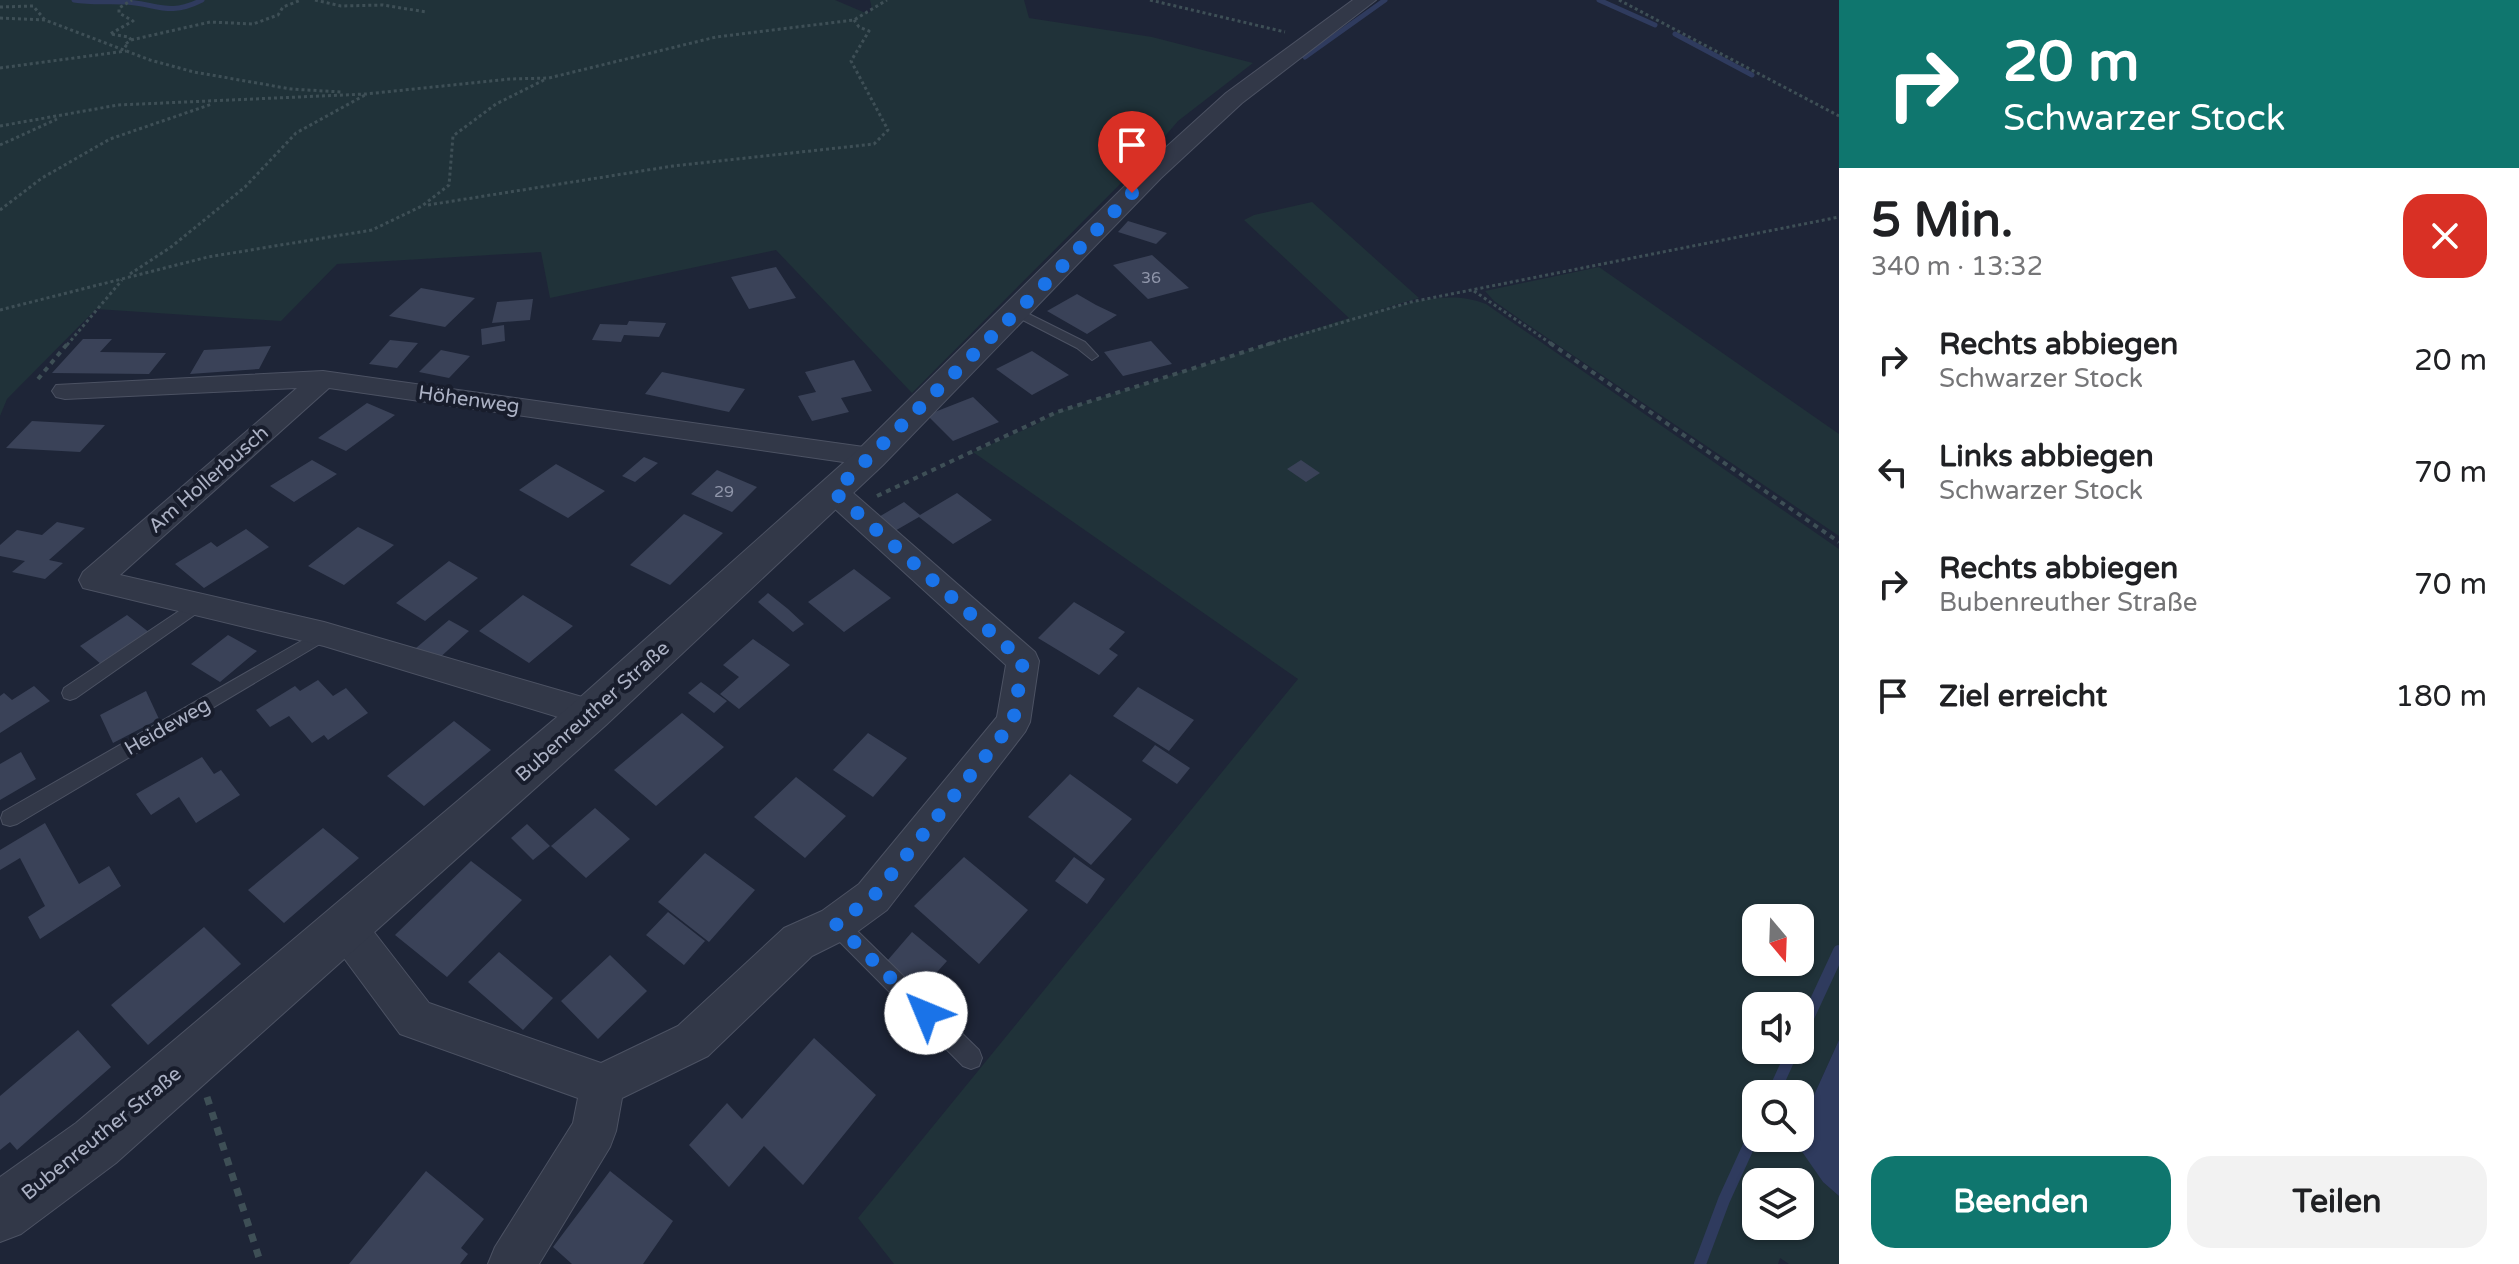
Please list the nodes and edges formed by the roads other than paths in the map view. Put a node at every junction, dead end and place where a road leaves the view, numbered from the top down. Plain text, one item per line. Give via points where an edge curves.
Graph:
1 (1366, 0) edge
2 (1017, 312) junction
3 (1092, 356) dead end
4 (323, 379) junction
5 (65, 391) road end
6 (871, 457) junction
7 (842, 500) junction
8 (197, 605) junction
9 (324, 634) junction
10 (70, 693) dead end
11 (591, 713) junction
12 (10, 818) dead end
13 (836, 924) junction
14 (346, 928) junction
15 (971, 1058) dead end
16 (602, 1085) junction
17 (0, 1213) edge
18 (512, 1264) edge

1 - 2 street, Bubenreuther Straße via 1234,98 1152,173
2 - 3 lane
2 - 6 street, Bubenreuther Straße
4 - 5 street, Höhenweg
4 - 6 street, Höhenweg
4 - 8 street, Am Hollerbusch via 94,580
6 - 7 street, Bubenreuther Straße
7 - 11 street, Bubenreuther Straße
7 - 13 street via 1023,661 1013,722 873,897
8 - 9 street
8 - 10 lane
9 - 11 street
9 - 12 lane, Heideweg
11 - 14 street, Bubenreuther Straße
13 - 15 lane
13 - 16 street via 798,942 693,1041
14 - 16 street via 415,1019
14 - 17 street, Bubenreuther Straße via 96,1143
16 - 18 street via 594,1131

